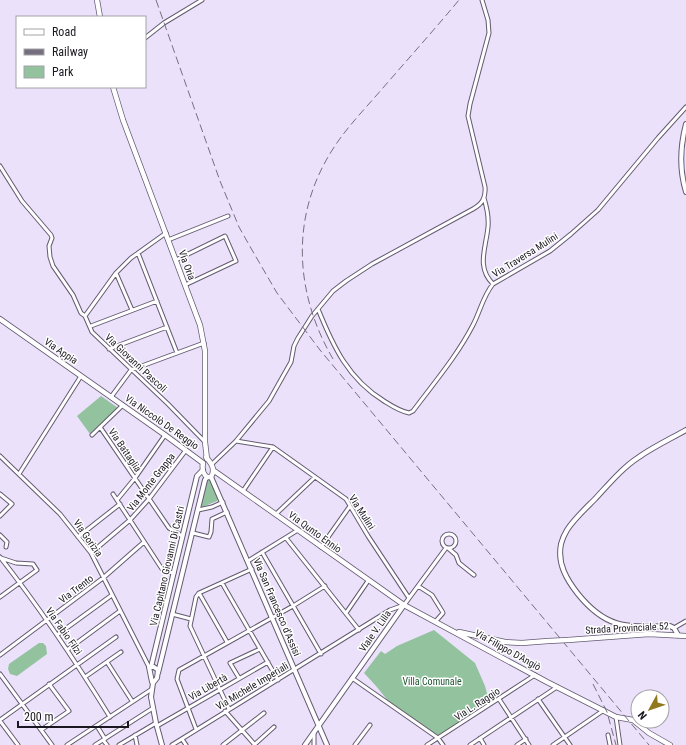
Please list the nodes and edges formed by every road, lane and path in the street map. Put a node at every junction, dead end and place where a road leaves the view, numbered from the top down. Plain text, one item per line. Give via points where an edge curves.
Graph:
1 (97, 0) edge
2 (202, 0) edge
3 (482, 0) edge
4 (100, 16) edge
5 (146, 37) edge
6 (113, 88) edge
7 (686, 107) edge
8 (686, 124) edge
9 (0, 166) edge
10 (686, 192) edge
11 (484, 198) junction
12 (228, 216) dead end
13 (166, 233) junction
14 (168, 240) junction
15 (138, 253) junction
16 (176, 260) junction
17 (116, 273) junction
18 (493, 284) junction
19 (185, 285) junction
20 (157, 300) junction
21 (318, 309) junction
22 (132, 310) junction
23 (85, 316) junction
24 (0, 320) edge
25 (91, 326) junction
26 (167, 327) junction
27 (204, 343) junction
28 (109, 349) junction
29 (177, 353) junction
30 (131, 370) junction
31 (81, 376) junction
32 (111, 397) junction
33 (123, 405) junction
34 (100, 427) junction
35 (686, 430) edge
36 (165, 434) junction
37 (92, 435) dead end
38 (236, 441) junction
39 (205, 442) junction
40 (273, 447) junction
41 (186, 450) junction
42 (1, 459) edge
43 (206, 459) junction
44 (214, 469) junction
45 (203, 470) junction
46 (18, 474) junction
47 (209, 477) junction
48 (315, 477) junction
49 (135, 478) junction
50 (243, 491) junction
51 (0, 494) edge
52 (113, 494) dead end
53 (149, 499) junction
54 (117, 500) junction
55 (223, 502) junction
56 (120, 504) junction
57 (350, 506) junction
58 (198, 510) junction
59 (227, 512) junction
60 (276, 514) junction
61 (0, 516) edge
62 (130, 520) junction
63 (298, 530) junction
64 (193, 532) junction
65 (0, 535) edge
66 (182, 536) junction
67 (78, 537) junction
68 (286, 538) junction
69 (144, 542) junction
70 (6, 547) dead end
71 (321, 547) junction
72 (447, 548) junction
73 (262, 552) junction
74 (91, 553) junction
75 (0, 558) edge
76 (248, 561) junction
77 (252, 569) junction
78 (174, 573) junction
79 (474, 575) dead end
80 (104, 578) junction
81 (368, 581) junction
82 (20, 583) junction
83 (222, 583) junction
84 (325, 586) junction
85 (418, 586) junction
86 (199, 593) junction
87 (112, 595) junction
88 (0, 597) edge
89 (409, 598) junction
90 (404, 604) junction
91 (293, 606) junction
92 (120, 611) junction
93 (346, 613) junction
94 (172, 614) junction
95 (273, 617) junction
96 (191, 619) junction
97 (47, 621) junction
98 (436, 621) junction
99 (686, 621) edge
100 (674, 628) junction
101 (249, 630) junction
102 (359, 630) junction
103 (457, 632) junction
104 (57, 635) junction
105 (678, 635) junction
106 (686, 636) edge
107 (116, 637) dead end
108 (227, 642) junction
109 (260, 649) junction
110 (67, 650) junction
111 (121, 652) dead end
112 (321, 654) junction
113 (0, 655) edge
114 (204, 656) junction
115 (107, 662) junction
116 (268, 662) junction
117 (78, 664) junction
118 (150, 667) junction
119 (295, 670) junction
120 (158, 673) junction
121 (0, 674) edge
122 (534, 675) junction
123 (85, 676) junction
124 (239, 678) junction
125 (352, 678) junction
126 (278, 680) junction
127 (153, 683) junction
128 (48, 684) junction
129 (557, 687) junction
130 (152, 688) junction
131 (219, 690) junction
132 (499, 699) junction
133 (538, 699) junction
134 (132, 701) junction
135 (22, 704) junction
136 (153, 708) junction
137 (188, 708) junction
138 (229, 709) junction
139 (604, 710) junction
140 (225, 711) junction
141 (264, 713) dead end
142 (110, 717) junction
143 (511, 717) junction
144 (616, 717) junction
145 (0, 720) edge
146 (156, 724) junction
147 (370, 725) dead end
148 (97, 726) junction
149 (318, 726) junction
150 (274, 727) dead end
151 (196, 729) junction
152 (41, 730) junction
153 (242, 730) junction
154 (314, 733) junction
155 (135, 735) junction
156 (608, 735) dead end
157 (564, 737) junction
158 (438, 738) junction
159 (480, 738) junction
160 (104, 739) junction
161 (182, 739) junction
162 (526, 739) junction
163 (610, 744) edge
164 (18, 745) edge
165 (52, 745) edge
166 (67, 745) edge
167 (95, 745) edge
168 (107, 745) edge
169 (119, 745) edge
170 (137, 745) edge
171 (162, 745) edge
172 (172, 745) edge
173 (186, 745) edge
174 (223, 745) edge
175 (254, 745) edge
176 (305, 745) edge
177 (314, 745) edge
178 (327, 745) edge
179 (355, 745) edge
180 (427, 745) edge
181 (442, 745) edge
182 (470, 745) edge
183 (484, 745) edge
184 (517, 745) edge
185 (529, 745) edge
186 (553, 745) edge
187 (570, 745) edge
188 (606, 745) edge
189 (620, 745) edge
190 (670, 745) edge

1 - 4 main road
2 - 5 street
3 - 11 street via 489,33 468,116 483,175
6 - 13 main road, Via Oria
7 - 18 street, Via Traversa Mulini via 598,210 572,234 550,251
8 - 10 street via 681,143 681,168
9 - 23 street, Via Giovanni Pascoli via 22,201 51,235 49,246 53,266
11 - 18 street via 488,210 484,272
11 - 21 street via 476,207 352,277 333,291
12 - 14 street
13 - 14 main road, Via Oria
13 - 15 street
14 - 16 main road, Via Oria
15 - 17 street
15 - 20 street
16 - 19 main road, Via Oria
16 - 19 street via 225,236 236,261
17 - 22 street
17 - 23 street
18 - 21 street, Via Traversa Mulini via 486,292 474,325 460,347 413,411 408,413 397,409 362,384 343,362
19 - 27 main road, Via Oria via 199,319
20 - 22 street
20 - 26 street
21 - 38 street via 298,338 290,362 269,401
22 - 25 street
23 - 25 street, Via Giovanni Pascoli
24 - 31 main road, Via Appia
25 - 28 street, Via Giovanni Pascoli via 92,332
26 - 28 street
26 - 29 street
27 - 29 street
27 - 39 main road, Via Oria
28 - 30 street, Via Giovanni Pascoli
29 - 30 street
30 - 32 street
30 - 39 street, Via Giovanni Pascoli
31 - 32 main road, Via Appia
31 - 46 street
32 - 33 main road, Via Niccolò De Reggio
33 - 34 street, Via Battaglia
33 - 36 main road, Via Niccolò De Reggio
34 - 37 street, Via Battaglia
34 - 49 street, Via Battaglia
35 - 100 street via 640,456 622,470 572,523 560,550 560,559 567,578 584,602 603,618 627,626
36 - 41 main road, Via Niccolò De Reggio
36 - 49 street
38 - 40 street, Via Mulini
38 - 44 street
39 - 43 main road, Via Oria
40 - 48 street, Via Mulini
40 - 50 street
41 - 43 main road, Via Niccolò De Reggio
41 - 53 street, Via Monte Grappa
42 - 46 street, Via Gorizia
43 - 44 main road, Via Niccolò De Reggio
43 - 45 main road, Via Oria
44 - 47 main road
44 - 50 main road, Via Qunto Ennio
45 - 47 main road
45 - 66 street, Via Capitano Giovanni Di Castri via 197,476
46 - 67 street, Via Gorizia via 60,514
47 - 55 street, Via San Francesco d'Assisi
47 - 58 street, Via Capitano Giovanni Di Castri via 205,480
48 - 57 street, Via Mulini via 346,499
48 - 60 street
49 - 53 street, Via Battaglia
49 - 54 street
50 - 60 main road, Via Qunto Ennio
51 - 61 street via 12,504
52 - 54 street
53 - 62 street, Via Monte Grappa
53 - 66 street, Via Battaglia via 169,528
54 - 56 street
55 - 58 street
55 - 59 street, Via San Francesco d'Assisi
56 - 62 street
56 - 67 street
57 - 71 street
57 - 89 street, Via Mulini
58 - 64 street, Via Capitano Giovanni Di Castri
59 - 64 street via 212,519 208,537
59 - 76 street, Via San Francesco d'Assisi
60 - 63 main road, Via Qunto Ennio
62 - 69 street
62 - 74 street, Via Monte Grappa
63 - 68 street
63 - 71 main road, Via Qunto Ennio
64 - 94 street, Via Capitano Giovanni Di Castri
65 - 70 street via 7,542
66 - 78 street, Via Capitano Giovanni Di Castri
67 - 74 street, Via Gorizia
68 - 73 street
68 - 84 street
69 - 78 street via 164,571
69 - 80 street, Via Trento
71 - 81 main road, Via Qunto Ennio
72 - 72 street via 453,548 456,544 452,534 447,534 442,539
72 - 79 street via 456,555 459,563
72 - 85 street, Viale V. Lilla
73 - 76 street
73 - 91 street
74 - 80 street, Via Gorizia
75 - 82 street, Via Fabio Filzi
75 - 82 street via 16,563 33,564 36,567 36,571
76 - 77 street, Via San Francesco d'Assisi
77 - 83 street
77 - 95 street, Via San Francesco d'Assisi
78 - 118 street, Via Capitano Giovanni Di Castri
80 - 87 street, Via Gorizia
80 - 97 street, Via Trento
81 - 90 main road, Via Qunto Ennio
81 - 93 street
82 - 88 street
82 - 97 street, Via Fabio Filzi
83 - 86 street
83 - 101 street
84 - 91 street
84 - 93 street
85 - 89 street, Viale V. Lilla
85 - 98 street via 432,595 443,614
86 - 96 street
86 - 108 street
87 - 92 street, Via Gorizia
87 - 104 street
89 - 90 street, Viale V. Lilla
90 - 98 main road, Via Filippo D'Angiò
90 - 102 street, Via Michele Imperiali
90 - 125 street, Viale V. Lilla
91 - 95 street
91 - 112 street
92 - 110 street
92 - 118 street, Via Gorizia
93 - 102 street
94 - 96 street
94 - 120 street, Via Capitano Giovanni Di Castri
95 - 101 street
95 - 119 street, Via San Francesco d'Assisi
96 - 114 street via 190,626
97 - 104 street, Via Fabio Filzi
97 - 113 street, Via Trento
98 - 103 main road, Via Filippo D'Angiò
99 - 100 street
100 - 105 street
101 - 108 street
101 - 109 street
102 - 112 street, Via Michele Imperiali
103 - 105 main road, Strada Provinciale 52, bridge via 522,643 649,634
103 - 122 main road, Via Filippo D'Angiò
104 - 110 street, Via Fabio Filzi
105 - 106 main road, Strada Provinciale 52
107 - 117 street
108 - 114 street
109 - 116 street
109 - 124 street via 230,663
110 - 117 street, Via Fabio Filzi
111 - 115 street
112 - 119 street, Via Michele Imperiali
114 - 131 street
114 - 137 street via 179,670 177,679
115 - 123 street
115 - 134 street
116 - 124 street, Via Libertà
116 - 126 street
117 - 123 street, Via Fabio Filzi
117 - 128 street
118 - 120 street via 156,668
118 - 127 street
119 - 126 street, Via Michele Imperiali
119 - 149 street, Via San Francesco d'Assisi
120 - 127 street, Via Capitano Giovanni Di Castri
121 - 135 street
122 - 129 main road, Via Filippo D'Angiò
122 - 132 street, Via L. Raggio
123 - 142 street, Via Fabio Filzi
124 - 131 street, Via Libertà
125 - 149 street, Viale V. Lilla
125 - 158 street
126 - 138 street, Via Michele Imperiali
127 - 130 street
128 - 135 street
128 - 152 street via 69,711
129 - 133 street
129 - 139 main road, Via Filippo D'Angiò
130 - 134 street
130 - 136 street
131 - 137 street, Via Libertà
131 - 138 street
132 - 143 street
132 - 158 street, Via L. Raggio
133 - 143 street
133 - 157 street
134 - 142 street
135 - 145 street
135 - 152 street
136 - 146 street
136 - 160 street
137 - 146 street, Via Libertà
137 - 151 street
138 - 140 street, Via Michele Imperiali
139 - 144 main road, Via Filippo D'Angiò
139 - 157 street
140 - 151 street, Via Michele Imperiali
140 - 153 street
141 - 153 street
142 - 148 street
143 - 159 street
143 - 162 street
144 - 189 street
144 - 190 main road, Via Filippo D'Angiò via 633,720 649,734
145 - 164 street
146 - 155 street, Via Libertà
146 - 171 street
147 - 179 street
148 - 160 street
148 - 166 street
149 - 154 street, Viale V. Lilla
149 - 178 street, Via San Francesco d'Assisi
150 - 175 street
151 - 161 street, Via Michele Imperiali
152 - 165 street
153 - 174 street
153 - 175 street
154 - 176 street, Viale V. Lilla
154 - 177 street
155 - 169 street, Via Libertà
155 - 170 street
156 - 163 street
157 - 186 street
157 - 187 street
158 - 180 street, Via L. Raggio
158 - 181 street
159 - 182 street
159 - 183 street
160 - 167 street
160 - 168 street
161 - 172 street, Via Michele Imperiali
161 - 173 street
162 - 184 street
162 - 185 street
163 - 188 street

